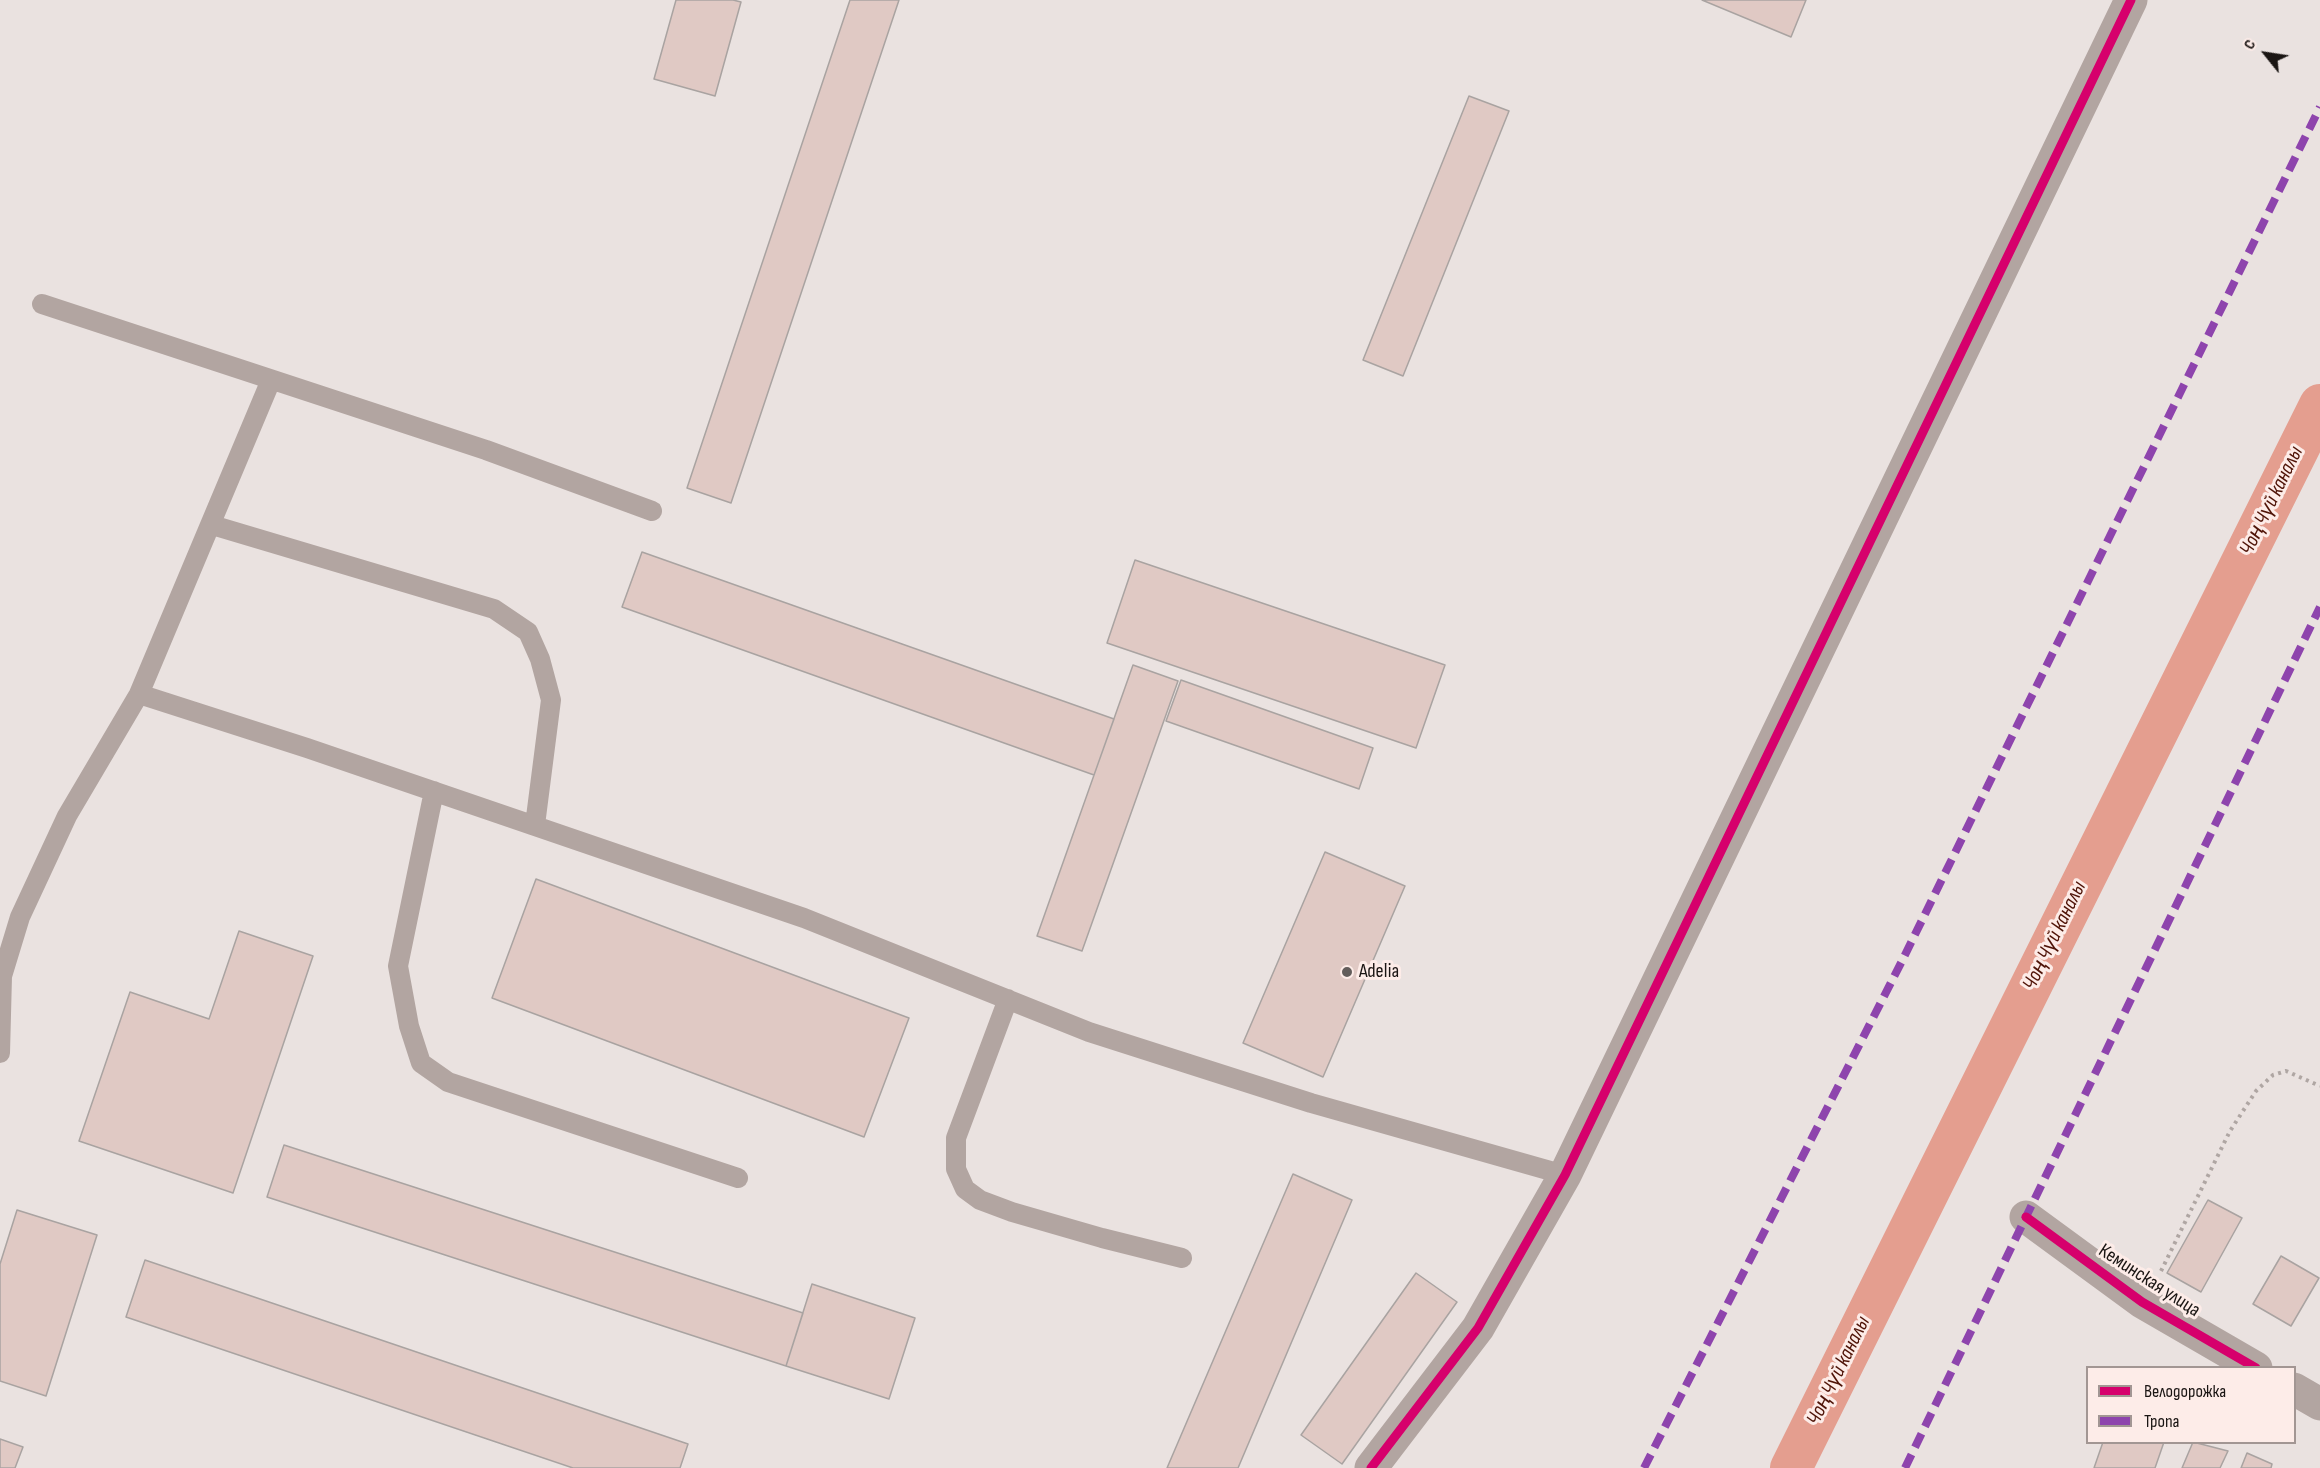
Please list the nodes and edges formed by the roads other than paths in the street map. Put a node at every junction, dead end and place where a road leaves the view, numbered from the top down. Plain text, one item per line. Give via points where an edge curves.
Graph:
1 (2131, 0) edge
2 (42, 304) dead end
3 (271, 380) junction
4 (652, 511) dead end
5 (212, 525) junction
6 (139, 694) junction
7 (434, 791) junction
8 (536, 825) junction
9 (1008, 999) junction
10 (0, 1053) edge
11 (1566, 1175) junction
12 (738, 1178) dead end
13 (2026, 1217) dead end
14 (1182, 1258) dead end
15 (2253, 1366) edge
16 (2296, 1390) edge
17 (2320, 1404) edge
18 (1371, 1468) edge

1 - 11 street
2 - 3 lane
3 - 4 lane via 486,450
3 - 5 lane
5 - 6 lane
5 - 8 lane via 494,609 528,632 551,700
6 - 7 lane
6 - 10 lane via 67,816 20,916 2,976
7 - 8 lane
7 - 12 lane via 398,966 409,1026 421,1063 448,1082
8 - 9 lane via 804,918
9 - 11 lane via 1089,1032 1311,1103
9 - 14 lane via 956,1138 956,1169 964,1189 980,1200 1012,1212
11 - 18 street via 1478,1328
13 - 15 street, Кеминская улица via 2142,1302
16 - 17 street

